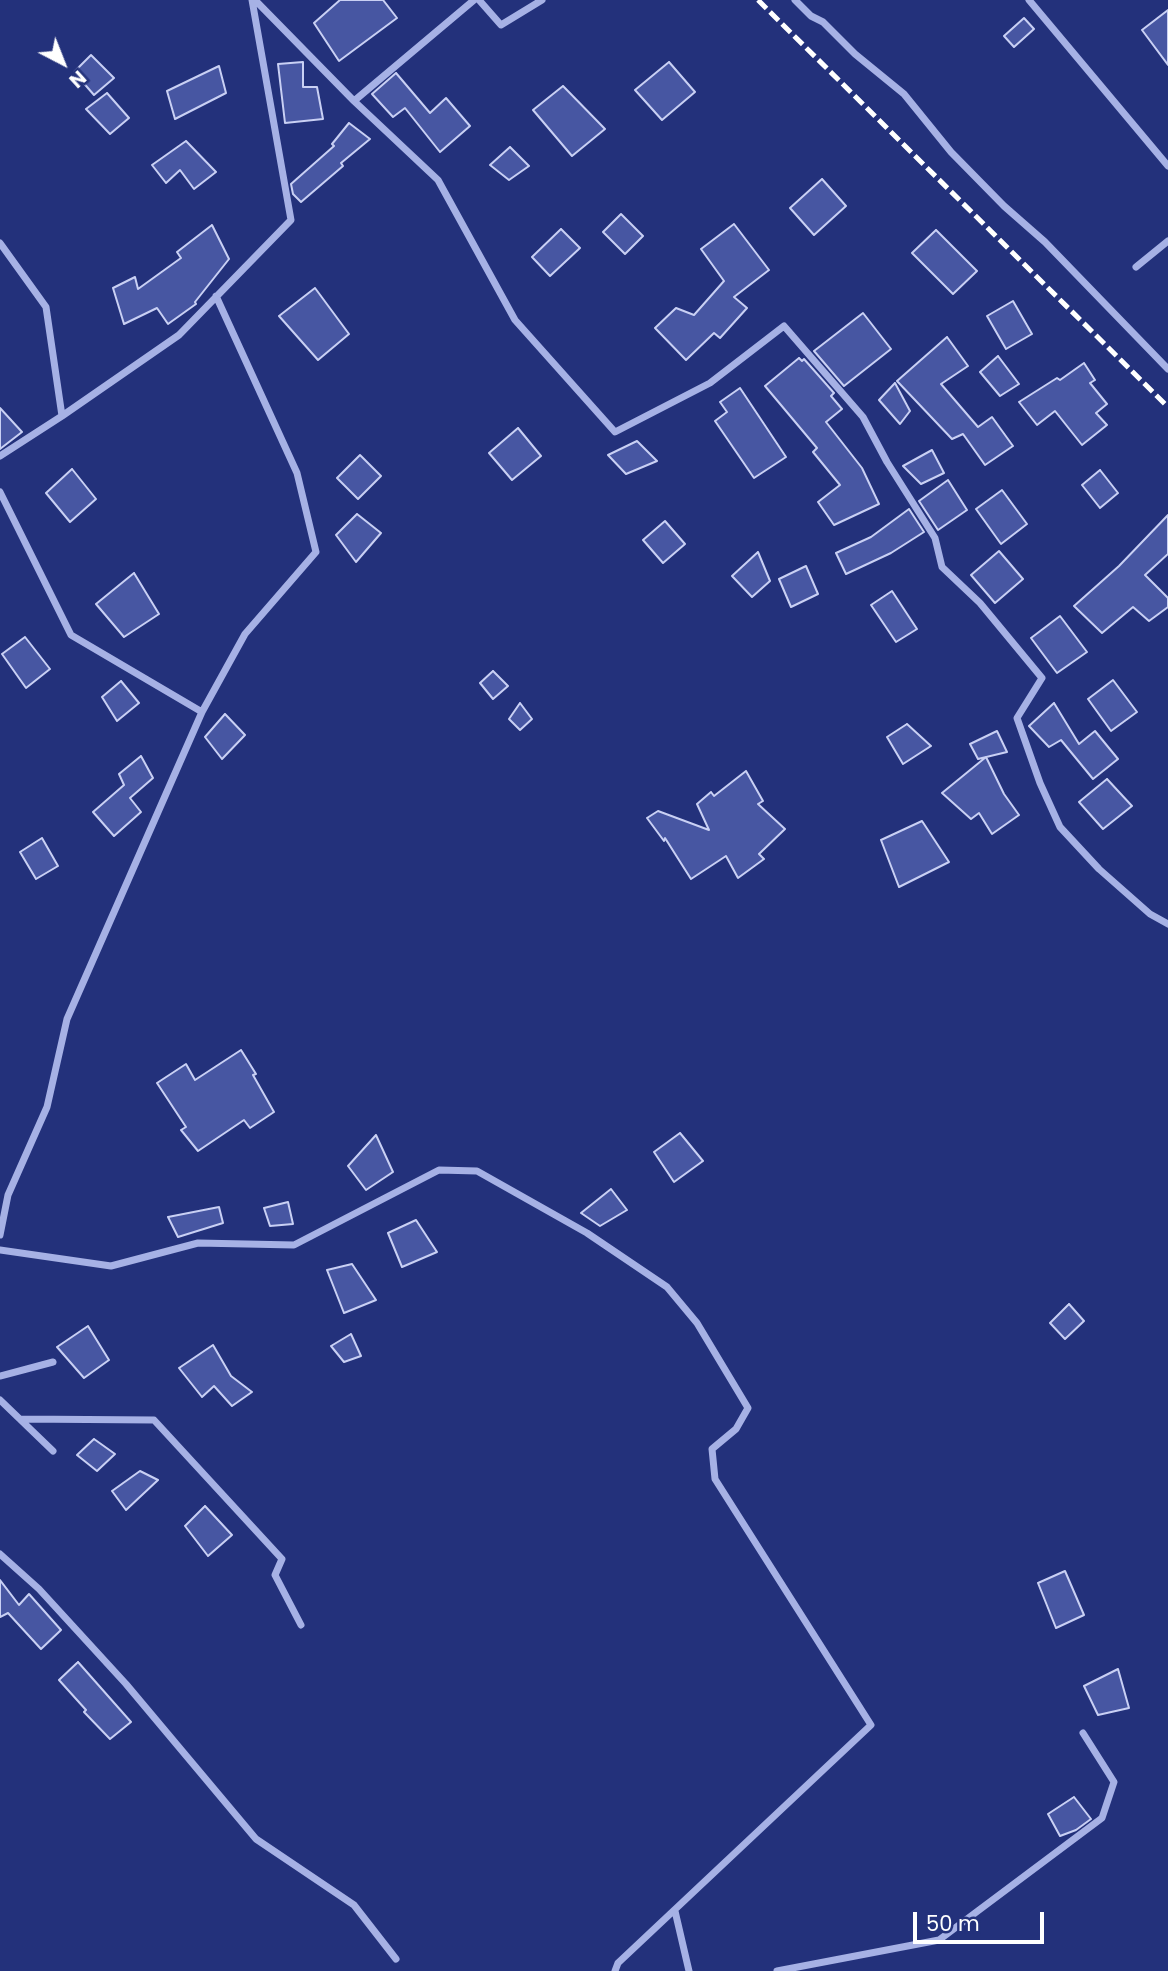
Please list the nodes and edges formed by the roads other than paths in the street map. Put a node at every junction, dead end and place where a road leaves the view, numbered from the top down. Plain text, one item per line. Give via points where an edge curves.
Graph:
1 (254, 0) edge
2 (476, 0) edge
3 (542, 0) edge
4 (795, 0) edge
5 (1029, 0) edge
6 (354, 101) junction
7 (1168, 166) edge
8 (1168, 241) edge
9 (0, 243) edge
10 (1136, 267) dead end
11 (216, 296) junction
12 (1168, 369) edge
13 (62, 416) junction
14 (0, 456) edge
15 (0, 492) edge
16 (202, 712) junction
17 (1168, 924) edge
18 (0, 1235) edge
19 (0, 1250) edge
20 (53, 1362) dead end
21 (0, 1376) edge
22 (0, 1400) edge
23 (20, 1419) junction
24 (53, 1451) dead end
25 (0, 1554) edge
26 (301, 1625) dead end
27 (1083, 1733) dead end
28 (675, 1910) junction
29 (396, 1959) dead end
30 (615, 1971) edge
31 (689, 1971) edge
32 (777, 1971) edge

1 - 6 street
1 - 11 street via 292,220
2 - 3 street via 500,25
2 - 6 street
4 - 12 street via 904,94 959,161
5 - 7 street
6 - 17 street via 438,180 515,320 615,432 710,383 784,326 863,417 935,538 942,567 980,603 1042,678 1017,718 1060,827 1099,869
8 - 10 street
9 - 13 street via 46,307
11 - 13 street via 179,335
11 - 16 street via 297,473 316,552 245,634
13 - 14 street
15 - 16 street via 71,635
16 - 18 street via 67,1019 47,1107 8,1195
19 - 28 street via 111,1266 198,1243 294,1245 439,1170 477,1171 587,1233 667,1287 697,1323 748,1408 736,1429 712,1449 715,1479 872,1725
20 - 21 street
22 - 23 street
23 - 24 street
23 - 26 street via 154,1420 282,1559 275,1575
25 - 29 street via 39,1589 126,1684 257,1839 354,1905
27 - 32 street via 1114,1782 1102,1818 939,1940
28 - 30 street
28 - 31 street

